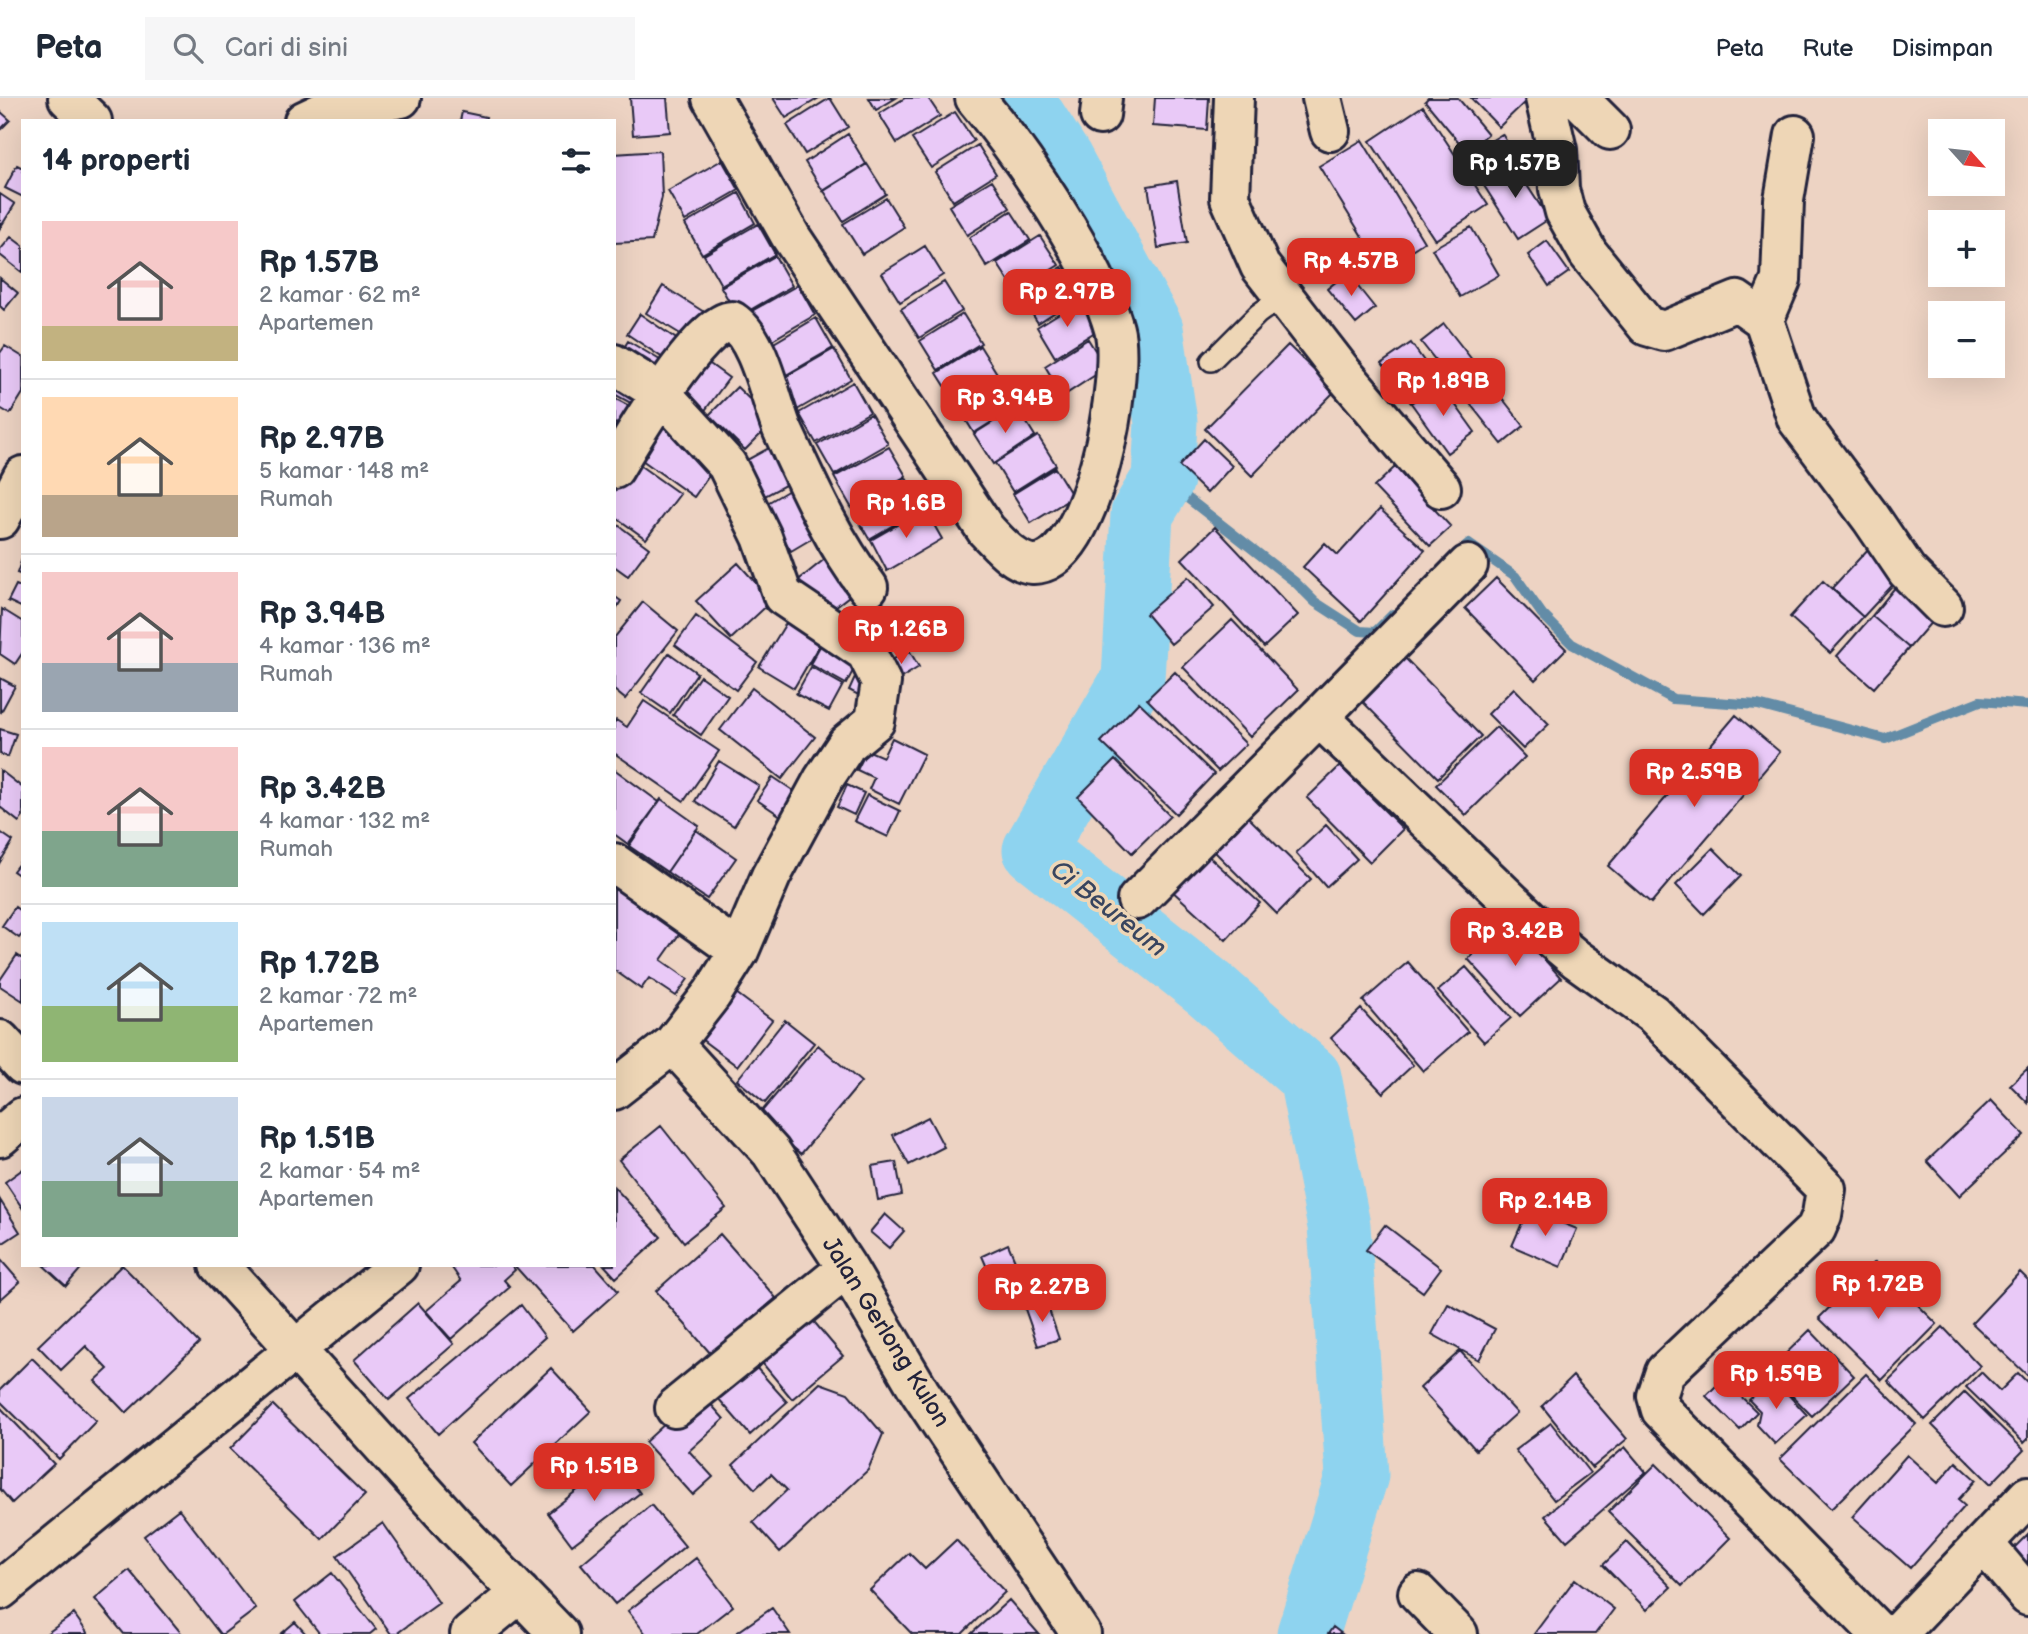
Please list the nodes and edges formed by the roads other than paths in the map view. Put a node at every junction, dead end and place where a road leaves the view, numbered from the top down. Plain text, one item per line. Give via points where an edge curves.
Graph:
1 (68, 98) edge
2 (401, 98) edge
3 (712, 98) edge
4 (975, 98) edge
5 (1234, 98) edge
6 (1545, 98) edge
7 (1578, 98) edge
8 (90, 119) edge
9 (308, 119) edge
10 (1610, 130) dead end
11 (1795, 135) dead end
12 (1283, 296) junction
13 (1764, 320) junction
14 (1211, 361) dead end
15 (616, 365) edge
16 (662, 394) junction
17 (616, 466) edge
18 (21, 480) edge
19 (1441, 488) dead end
20 (0, 519) edge
21 (1468, 565) dead end
22 (868, 587) dead end
23 (1943, 607) dead end
24 (1319, 717) junction
25 (616, 864) edge
26 (1137, 900) dead end
27 (739, 950) junction
28 (0, 1040) edge
29 (673, 1044) junction
30 (21, 1063) edge
31 (616, 1088) edge
32 (21, 1119) edge
33 (0, 1137) edge
34 (221, 1267) edge
35 (398, 1267) edge
36 (847, 1268) junction
37 (296, 1350) junction
38 (675, 1408) dead end
39 (2028, 1496) edge
40 (1984, 1544) junction
41 (0, 1590) edge
42 (520, 1593) junction
43 (1418, 1593) dead end
44 (2028, 1596) edge
45 (470, 1634) edge
46 (559, 1634) edge
47 (1081, 1634) edge
48 (1458, 1634) edge
49 (1880, 1634) edge
50 (1897, 1634) edge

1 - 8 street
2 - 9 street via 323,112
3 - 4 street via 790,237 986,530 1015,556 1033,564 1055,558 1069,544 1093,492 1118,369 1115,332 1102,294 1055,211
5 - 12 street via 1230,198 1260,266
6 - 13 street via 1565,212 1588,253 1647,326 1664,331 1737,301
7 - 10 street
11 - 13 street via 1784,200 1781,280
12 - 14 lane
12 - 19 street
13 - 23 street via 1797,419 1907,571
15 - 16 street
16 - 17 street
16 - 22 street via 719,323 732,321 741,327 749,337 782,429 835,538
16 - 27 street via 727,465 762,537 783,596 866,652 881,682 874,721 847,744 823,780 771,876
18 - 20 street
21 - 24 street
24 - 26 street
24 - 49 street via 1539,928 1653,1014 1826,1189 1816,1229 1665,1372 1657,1396 1671,1422
25 - 27 street
27 - 29 street
28 - 30 street
29 - 31 street
29 - 36 street, Jalan Gerlong Kulon via 771,1152
32 - 33 street
34 - 37 street
35 - 37 street
36 - 38 street
36 - 47 street, Jalan Gerlong Kulon via 920,1392
37 - 41 street
37 - 42 street
39 - 40 street
40 - 44 street
40 - 50 street
42 - 45 street
42 - 46 street
43 - 48 street

